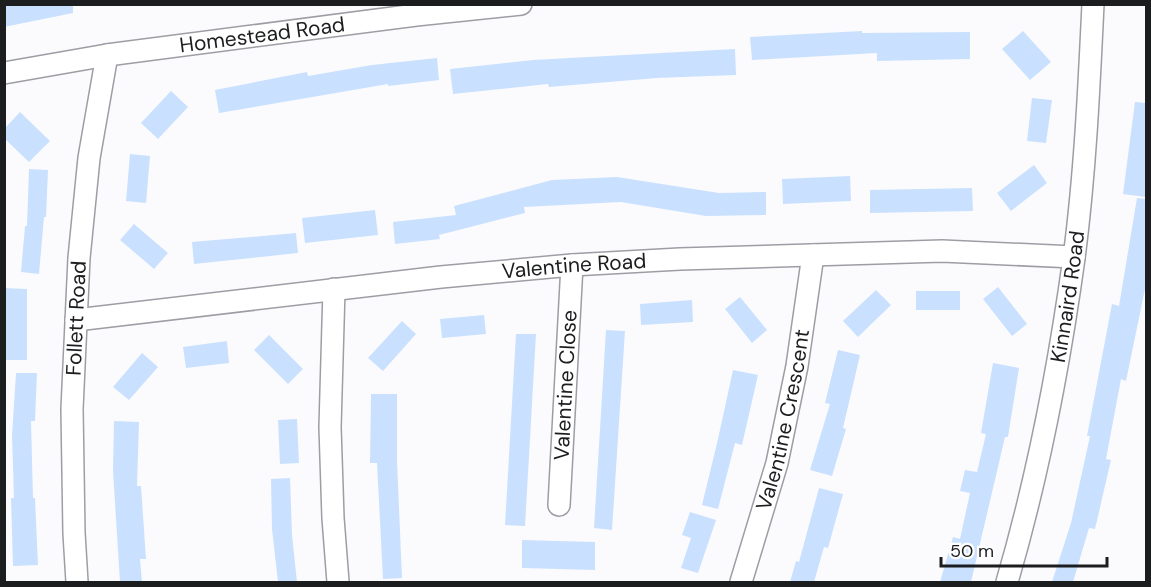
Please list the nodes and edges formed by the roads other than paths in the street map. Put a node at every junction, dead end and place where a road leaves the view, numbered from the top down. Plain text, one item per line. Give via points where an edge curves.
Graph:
1 (521, 4) edge
2 (1093, 4) edge
3 (107, 55) junction
4 (4, 73) edge
5 (813, 255) junction
6 (1074, 257) junction
7 (572, 265) junction
8 (334, 289) junction
9 (76, 320) junction
10 (559, 505) dead end
11 (77, 582) edge
12 (338, 582) edge
13 (741, 582) edge
14 (1007, 582) edge

1 - 3 street, Homestead Road
2 - 6 street, Kinnaird Road via 1087,125
3 - 4 street, Homestead Road
3 - 9 street, Follett Road via 89,158
5 - 6 street, Valentine Road via 942,251
5 - 7 street, Valentine Road
5 - 13 street, Valentine Crescent via 797,366 777,463
6 - 14 street, Kinnaird Road via 1049,411
7 - 8 street, Valentine Road
7 - 10 street, Valentine Close
8 - 9 street, Valentine Road
8 - 12 street via 330,427
9 - 11 street, Follett Road via 72,409

